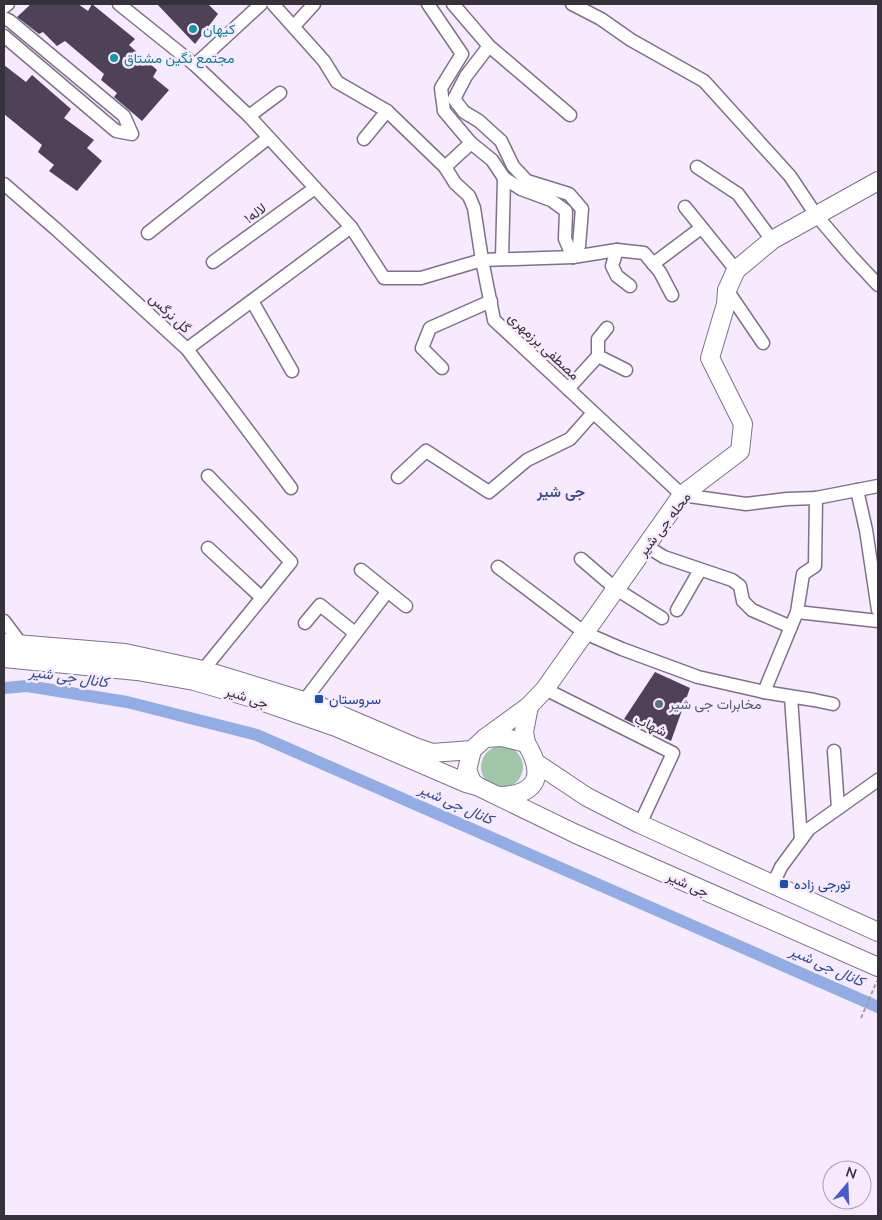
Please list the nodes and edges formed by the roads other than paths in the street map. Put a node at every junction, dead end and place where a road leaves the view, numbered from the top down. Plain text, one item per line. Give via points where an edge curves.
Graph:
1 (8, 4) edge
2 (120, 4) edge
3 (261, 4) edge
4 (273, 4) edge
5 (314, 4) edge
6 (428, 4) edge
7 (453, 4) edge
8 (572, 4) edge
9 (4, 7) edge
10 (4, 18) edge
11 (294, 26) junction
12 (4, 36) edge
13 (489, 46) junction
14 (195, 65) junction
15 (280, 93) dead end
16 (387, 112) junction
17 (570, 115) dead end
18 (249, 116) junction
19 (268, 138) junction
20 (364, 139) dead end
21 (471, 143) junction
22 (697, 166) dead end
23 (446, 167) junction
24 (504, 178) junction
25 (878, 181) edge
26 (4, 184) edge
27 (314, 188) junction
28 (685, 207) dead end
29 (816, 216) junction
30 (351, 227) junction
31 (702, 228) junction
32 (148, 233) dead end
33 (772, 240) junction
34 (617, 250) junction
35 (573, 257) junction
36 (502, 259) junction
37 (482, 260) junction
38 (213, 262) dead end
39 (653, 264) junction
40 (736, 270) junction
41 (878, 285) edge
42 (630, 286) dead end
43 (728, 290) junction
44 (672, 295) dead end
45 (252, 301) junction
46 (491, 301) junction
47 (607, 328) dead end
48 (762, 343) dead end
49 (187, 349) junction
50 (598, 356) junction
51 (442, 368) dead end
52 (626, 370) dead end
53 (292, 371) dead end
54 (568, 389) junction
55 (593, 413) junction
56 (208, 476) dead end
57 (398, 477) dead end
58 (878, 486) edge
59 (291, 488) dead end
60 (857, 490) junction
61 (682, 495) junction
62 (816, 498) junction
63 (646, 546) junction
64 (208, 548) dead end
65 (581, 559) dead end
66 (498, 567) dead end
67 (361, 570) dead end
68 (700, 570) junction
69 (616, 589) junction
70 (387, 592) junction
71 (262, 598) junction
72 (406, 606) dead end
73 (677, 610) dead end
74 (878, 610) edge
75 (797, 612) junction
76 (662, 618) dead end
77 (878, 621) edge
78 (4, 622) edge
79 (305, 624) dead end
80 (791, 627) junction
81 (355, 633) junction
82 (585, 633) junction
83 (4, 643) edge
84 (22, 645) junction
85 (4, 658) edge
86 (203, 670) junction
87 (545, 690) junction
88 (764, 692) junction
89 (791, 697) junction
90 (304, 701) junction
91 (833, 704) dead end
92 (529, 706) junction
93 (485, 738) junction
94 (526, 743) junction
95 (472, 750) junction
96 (834, 751) dead end
97 (536, 763) junction
98 (878, 780) edge
99 (477, 786) junction
100 (500, 796) junction
101 (838, 808) junction
102 (640, 824) junction
103 (801, 840) junction
104 (773, 884) junction
105 (878, 932) edge
106 (878, 967) edge

1 - 9 street
2 - 14 street
3 - 14 street
4 - 11 street, مصطفی برزمهری
5 - 11 street
6 - 21 street via 462,54 441,88 444,112
7 - 13 street
8 - 29 street via 704,82 790,176
10 - 12 street via 124,116 132,134 116,131
11 - 16 street, مصطفی برزمهری via 337,82
13 - 17 street
13 - 35 street via 466,76 454,99 464,112 501,141 527,182 570,194 582,209 579,246
14 - 18 street
15 - 18 street
16 - 20 street
16 - 23 street, مصطفی برزمهری
18 - 19 street
19 - 27 street
19 - 32 street
21 - 23 street
21 - 24 street via 492,160
22 - 33 street via 738,194
23 - 37 street, مصطفی برزمهری via 455,183 470,196
24 - 35 street via 566,210 565,239
24 - 36 street
25 - 29 main road, محله جی شیر
26 - 49 street, گل نرگس
27 - 30 street
27 - 38 street, لاله۱
28 - 31 street
29 - 33 main road, محله جی شیر
29 - 41 street
30 - 37 street via 384,278 420,278
30 - 45 street
31 - 39 street
31 - 40 street
33 - 40 main road, محله جی شیر
34 - 35 street
34 - 39 street via 644,252
34 - 42 street via 612,266 617,276
35 - 36 street
36 - 37 street
37 - 46 street, مصطفی برزمهری
39 - 44 street
40 - 43 main road, محله جی شیر
43 - 48 street
43 - 61 main road, محله جی شیر via 710,358 743,424 740,451
45 - 49 street
45 - 53 street
46 - 51 street via 430,328 422,348
46 - 54 street, مصطفی برزمهری via 494,320
47 - 50 street via 598,339
49 - 59 street, گل نرگس
50 - 52 street
50 - 54 street
54 - 55 street, مصطفی برزمهری
55 - 57 street via 570,439 527,460 489,492 426,451
55 - 61 street, مصطفی برزمهری
56 - 71 street via 291,562
58 - 60 street
60 - 62 street
60 - 74 street
61 - 62 street via 746,504
61 - 63 main road, محله جی شیر
62 - 75 street via 815,566 803,574
63 - 68 street via 664,557
63 - 69 main road, محله جی شیر
64 - 71 street
65 - 69 street
66 - 82 street
67 - 70 street
68 - 73 street
68 - 80 street via 732,580 740,586 743,601 752,610
69 - 76 street
69 - 82 main road, محله جی شیر
70 - 72 street
70 - 81 street
71 - 86 street
75 - 77 street
75 - 80 street
78 - 84 street
79 - 81 street via 320,605
80 - 88 street
81 - 90 street
82 - 87 main road, محله جی شیر
82 - 88 street via 698,677
83 - 84 main road, جی شیر
84 - 86 main road, جی شیر via 125,652
85 - 99 main road, جی شیر via 137,671 194,681 336,727
86 - 90 main road, جی شیر
87 - 92 main road, محله جی شیر
87 - 102 street, شهاب via 673,753
88 - 89 street
89 - 91 street
89 - 103 street
90 - 95 main road, جی شیر via 432,753
92 - 93 main road, محله جی شیر
92 - 94 main road via 524,732
93 - 94 main road via 502,737
93 - 95 main road
94 - 97 main road
95 - 99 main road via 467,770
96 - 101 street
97 - 100 main road via 536,780 529,789
97 - 102 main road via 587,797
98 - 101 street
99 - 100 main road
100 - 106 main road, جی شیر via 576,834
101 - 103 street via 809,829
102 - 104 main road
103 - 104 street
104 - 105 main road

